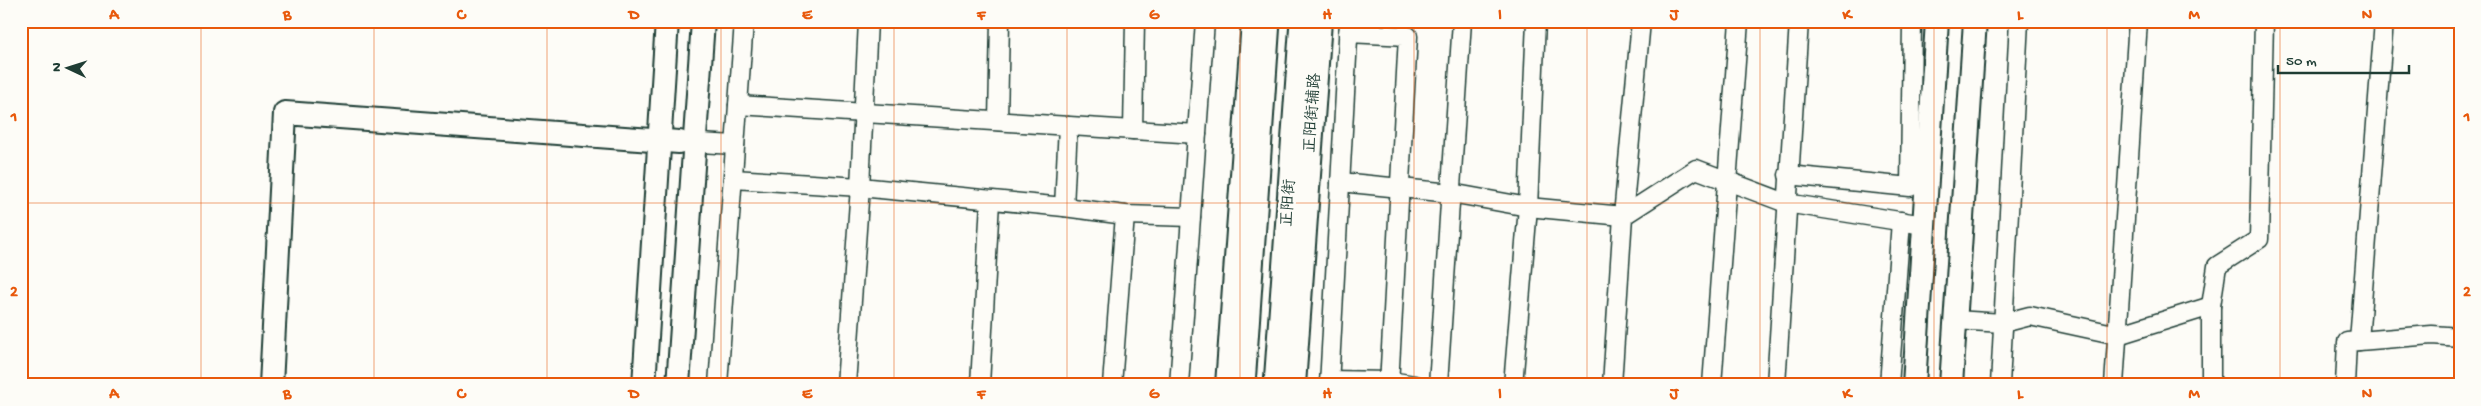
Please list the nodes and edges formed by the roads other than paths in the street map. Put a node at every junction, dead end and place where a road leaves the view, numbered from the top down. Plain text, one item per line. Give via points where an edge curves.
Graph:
1 (667, 21) edge
2 (703, 21) edge
3 (744, 21) edge
4 (868, 21) edge
5 (1000, 21) edge
6 (1135, 21) edge
7 (1205, 21) edge
8 (1253, 21) edge
9 (1267, 21) edge
10 (1303, 21) edge
11 (1320, 21) edge
12 (1462, 21) edge
13 (1536, 21) edge
14 (1641, 21) edge
15 (1739, 21) edge
16 (1799, 21) edge
17 (1912, 21) edge
18 (1938, 21) edge
19 (1975, 21) edge
20 (2019, 21) edge
21 (2138, 21) edge
22 (2264, 21) edge
23 (2384, 21) edge
24 (1349, 27) edge
25 (738, 105) junction
26 (862, 113) junction
27 (998, 121) junction
28 (1068, 126) junction
29 (1133, 130) junction
30 (1197, 134) junction
31 (678, 141) junction
32 (735, 145) junction
33 (1788, 175) junction
34 (733, 179) junction
35 (1727, 180) junction
36 (1340, 182) junction
37 (860, 187) junction
38 (1398, 188) junction
39 (1918, 188) junction
40 (1451, 194) junction
41 (990, 201) junction
42 (1786, 203) junction
43 (1064, 207) junction
44 (1528, 207) junction
45 (1125, 215) junction
46 (1623, 216) junction
47 (1191, 217) junction
48 (1901, 222) junction
49 (1924, 225) junction
50 (2210, 306) junction
51 (1955, 320) junction
52 (2003, 323) junction
53 (2118, 335) junction
54 (2460, 336) edge
55 (2359, 341) junction
56 (1329, 382) edge
57 (1390, 383) edge
58 (271, 385) edge
59 (644, 385) edge
60 (678, 385) edge
61 (718, 385) edge
62 (846, 385) edge
63 (980, 385) edge
64 (1112, 385) edge
65 (1179, 385) edge
66 (1227, 385) edge
67 (1242, 385) edge
68 (1277, 385) edge
69 (1294, 385) edge
70 (1415, 385) edge
71 (1438, 385) edge
72 (1513, 385) edge
73 (1612, 385) edge
74 (1712, 385) edge
75 (1776, 385) edge
76 (1889, 385) edge
77 (1914, 385) edge
78 (1951, 385) edge
79 (2000, 385) edge
80 (2114, 385) edge
81 (2211, 385) edge
82 (2345, 385) edge

1 - 31 street
2 - 31 street
3 - 25 street
4 - 26 street
5 - 27 street
6 - 29 street
7 - 30 street
8 - 66 street
9 - 67 main road
10 - 68 main road, 正阳街
11 - 69 street, 正阳街辅路
12 - 40 street
13 - 44 street
14 - 46 street
15 - 35 street
16 - 33 street
17 - 39 street
18 - 39 street
19 - 51 street
20 - 52 street
21 - 53 street
22 - 50 street via 2258,239 2217,266
23 - 55 street
24 - 36 street
24 - 38 street via 1408,36
25 - 26 street
25 - 32 street
26 - 27 street
26 - 37 street
27 - 28 street
28 - 29 street
28 - 43 street
29 - 30 street
30 - 47 street
31 - 32 street
31 - 58 street via 285,113
31 - 59 street
31 - 60 street
32 - 34 street
33 - 39 street
33 - 42 street
34 - 37 street
34 - 61 street
35 - 42 street
35 - 46 street via 1696,169
35 - 74 street
36 - 38 street
36 - 56 street
37 - 41 street
37 - 62 street
38 - 40 street
38 - 57 street
39 - 49 street
40 - 44 street
40 - 71 street
41 - 43 street
41 - 63 street
42 - 48 street
42 - 75 street
43 - 45 street
44 - 46 street
44 - 72 street
45 - 47 street
45 - 64 street
46 - 73 street
47 - 65 street
48 - 49 street
48 - 76 street
49 - 77 street
50 - 53 street
50 - 81 street
51 - 52 street
51 - 78 street
52 - 53 street via 2030,316
52 - 79 street
53 - 80 street
54 - 55 street
55 - 82 street via 2347,342
56 - 57 street
57 - 70 street

